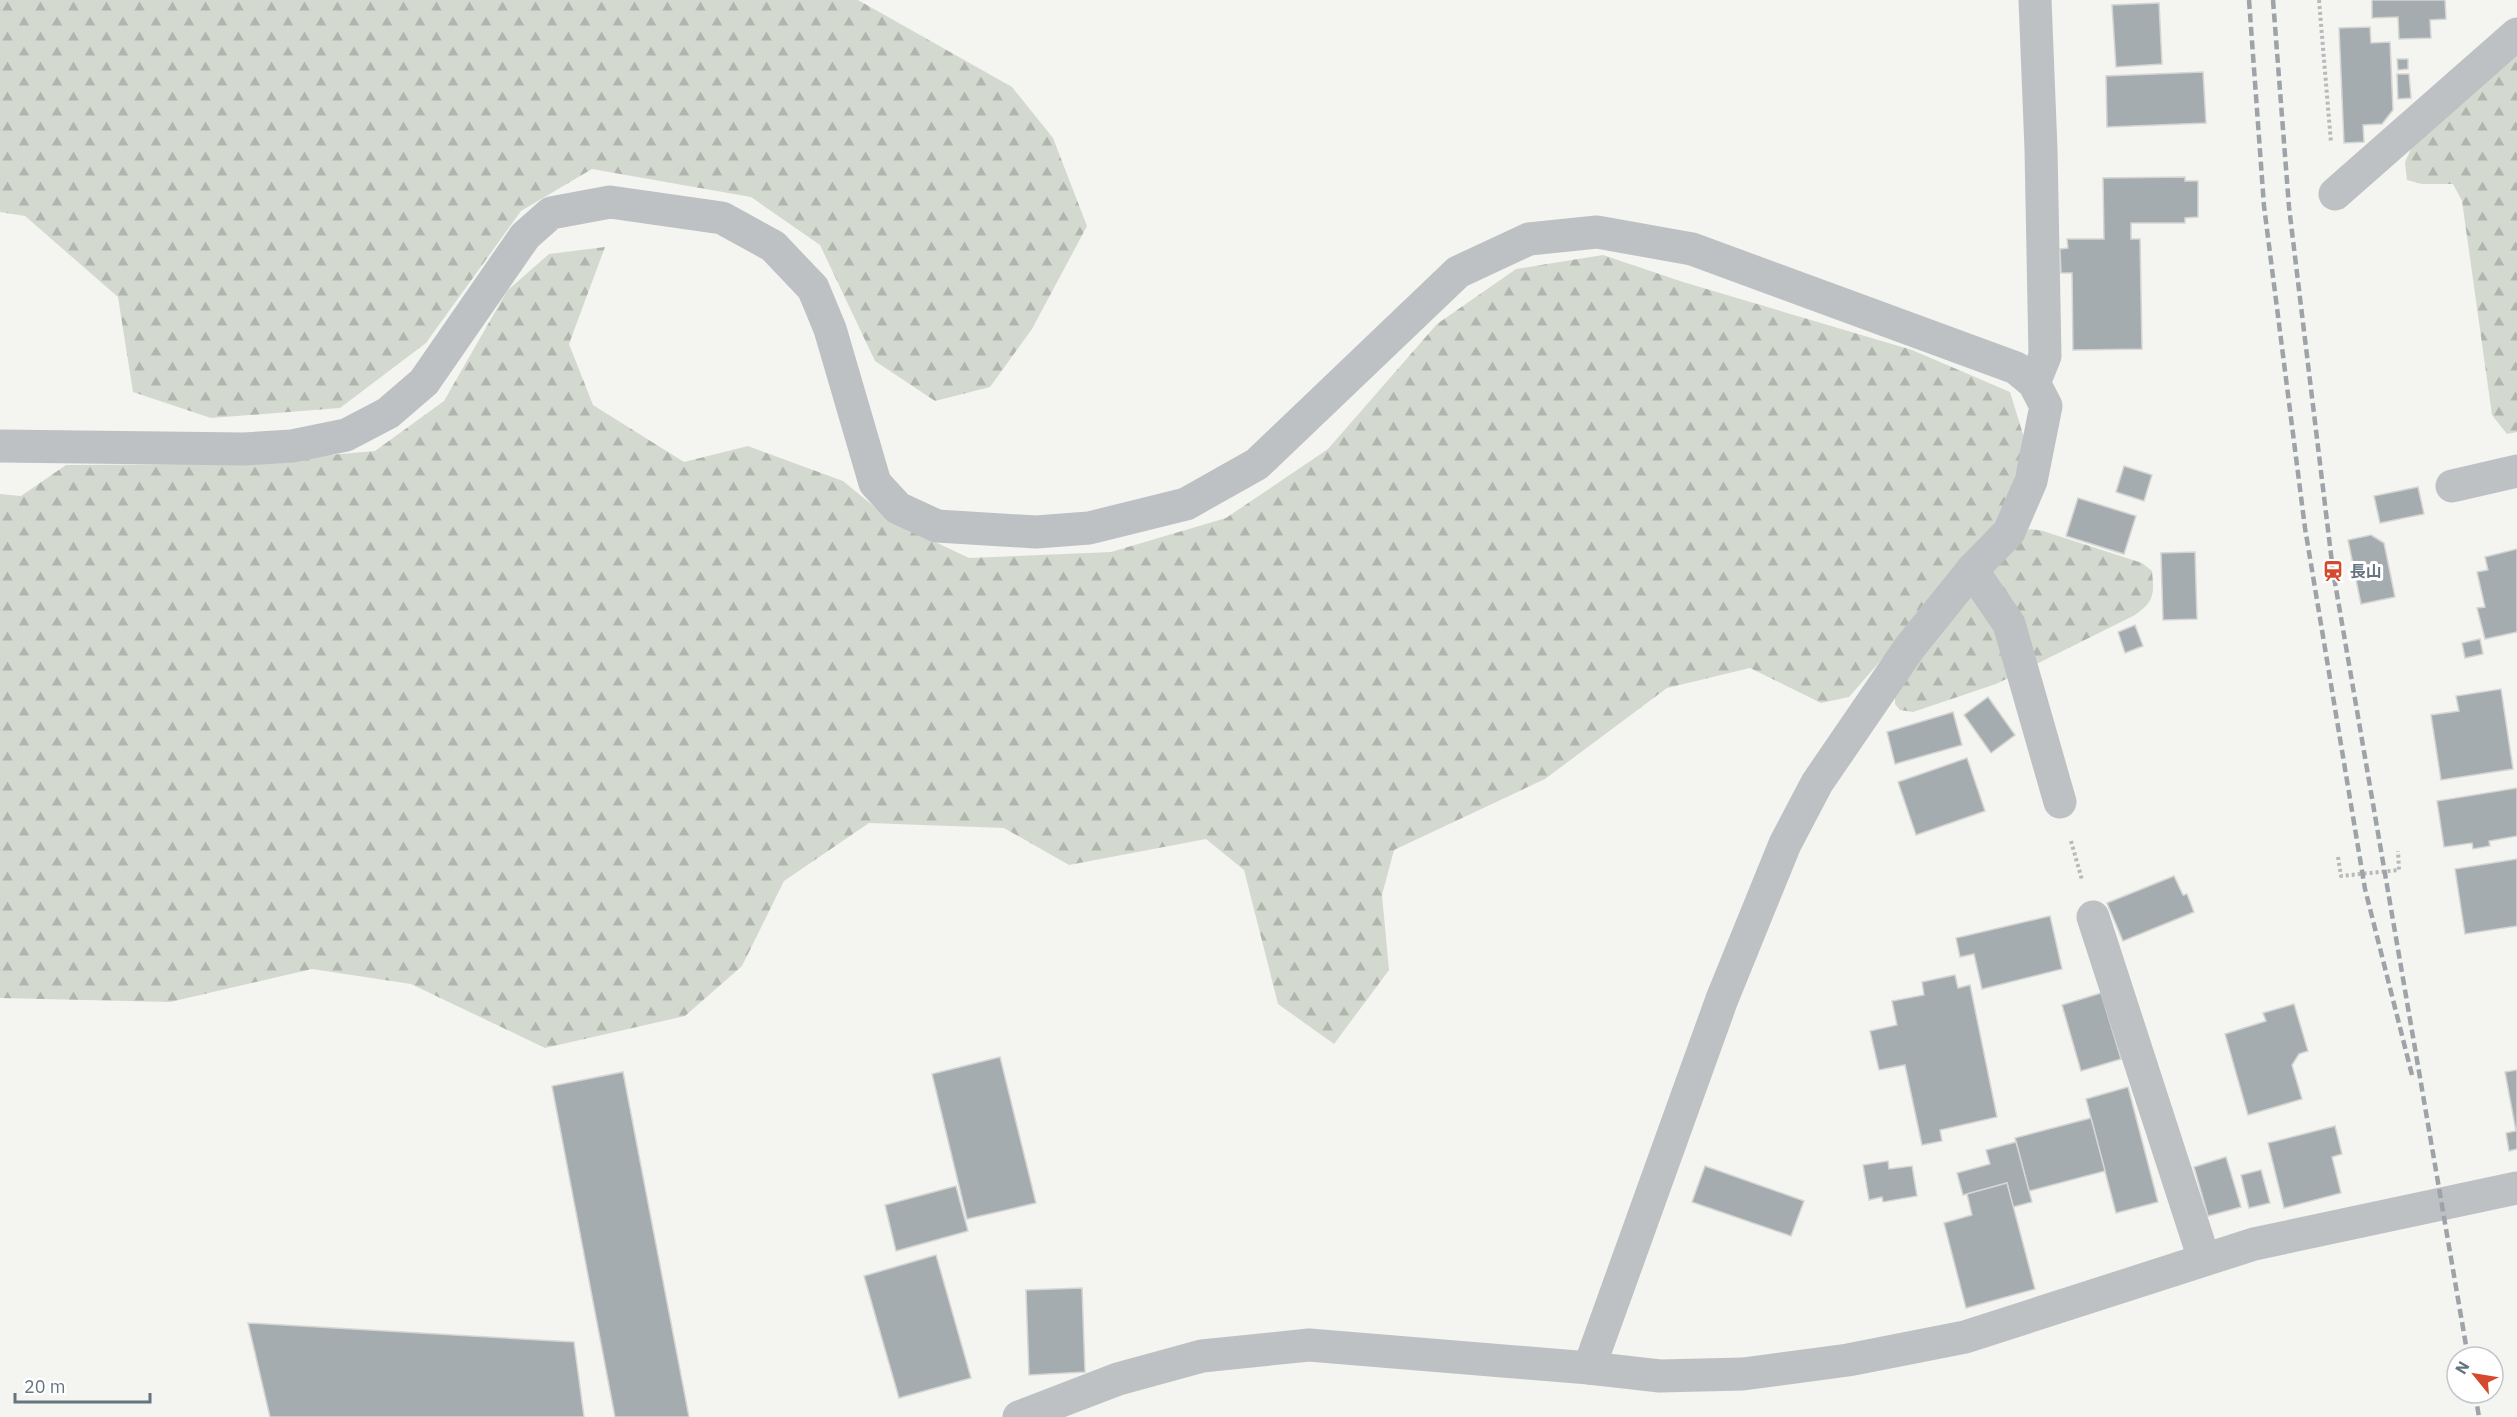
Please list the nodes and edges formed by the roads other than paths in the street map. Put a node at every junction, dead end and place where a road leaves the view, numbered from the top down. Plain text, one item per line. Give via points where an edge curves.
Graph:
1 (2035, 0) edge
2 (2517, 34) edge
3 (2335, 194) road end
4 (2034, 383) junction
5 (0, 446) edge
6 (2517, 471) edge
7 (2452, 486) dead end
8 (1972, 570) junction
9 (2060, 802) road end
10 (2093, 917) road end
11 (2507, 1189) edge
12 (2204, 1259) junction
13 (1589, 1368) junction
14 (1019, 1417) edge

1 - 4 street via 2045,356
2 - 3 street
4 - 5 street via 2016,368 1692,249 1597,232 1529,239 1458,272 1257,464 1186,504 1089,528 1036,532 937,526 898,508 875,483 830,329 813,288 772,246 722,218 610,202 551,213 525,236 424,382 388,413 346,435 292,446 244,449
4 - 8 street via 2046,405 2031,482 2009,532
6 - 7 street
8 - 9 street via 2009,624
8 - 13 street via 1911,647 1824,773 1785,844 1722,999
10 - 12 street
11 - 12 street via 2254,1244
12 - 13 street via 1965,1337 1848,1360 1743,1374 1660,1376
13 - 14 street via 1310,1345 1202,1356 1119,1379

